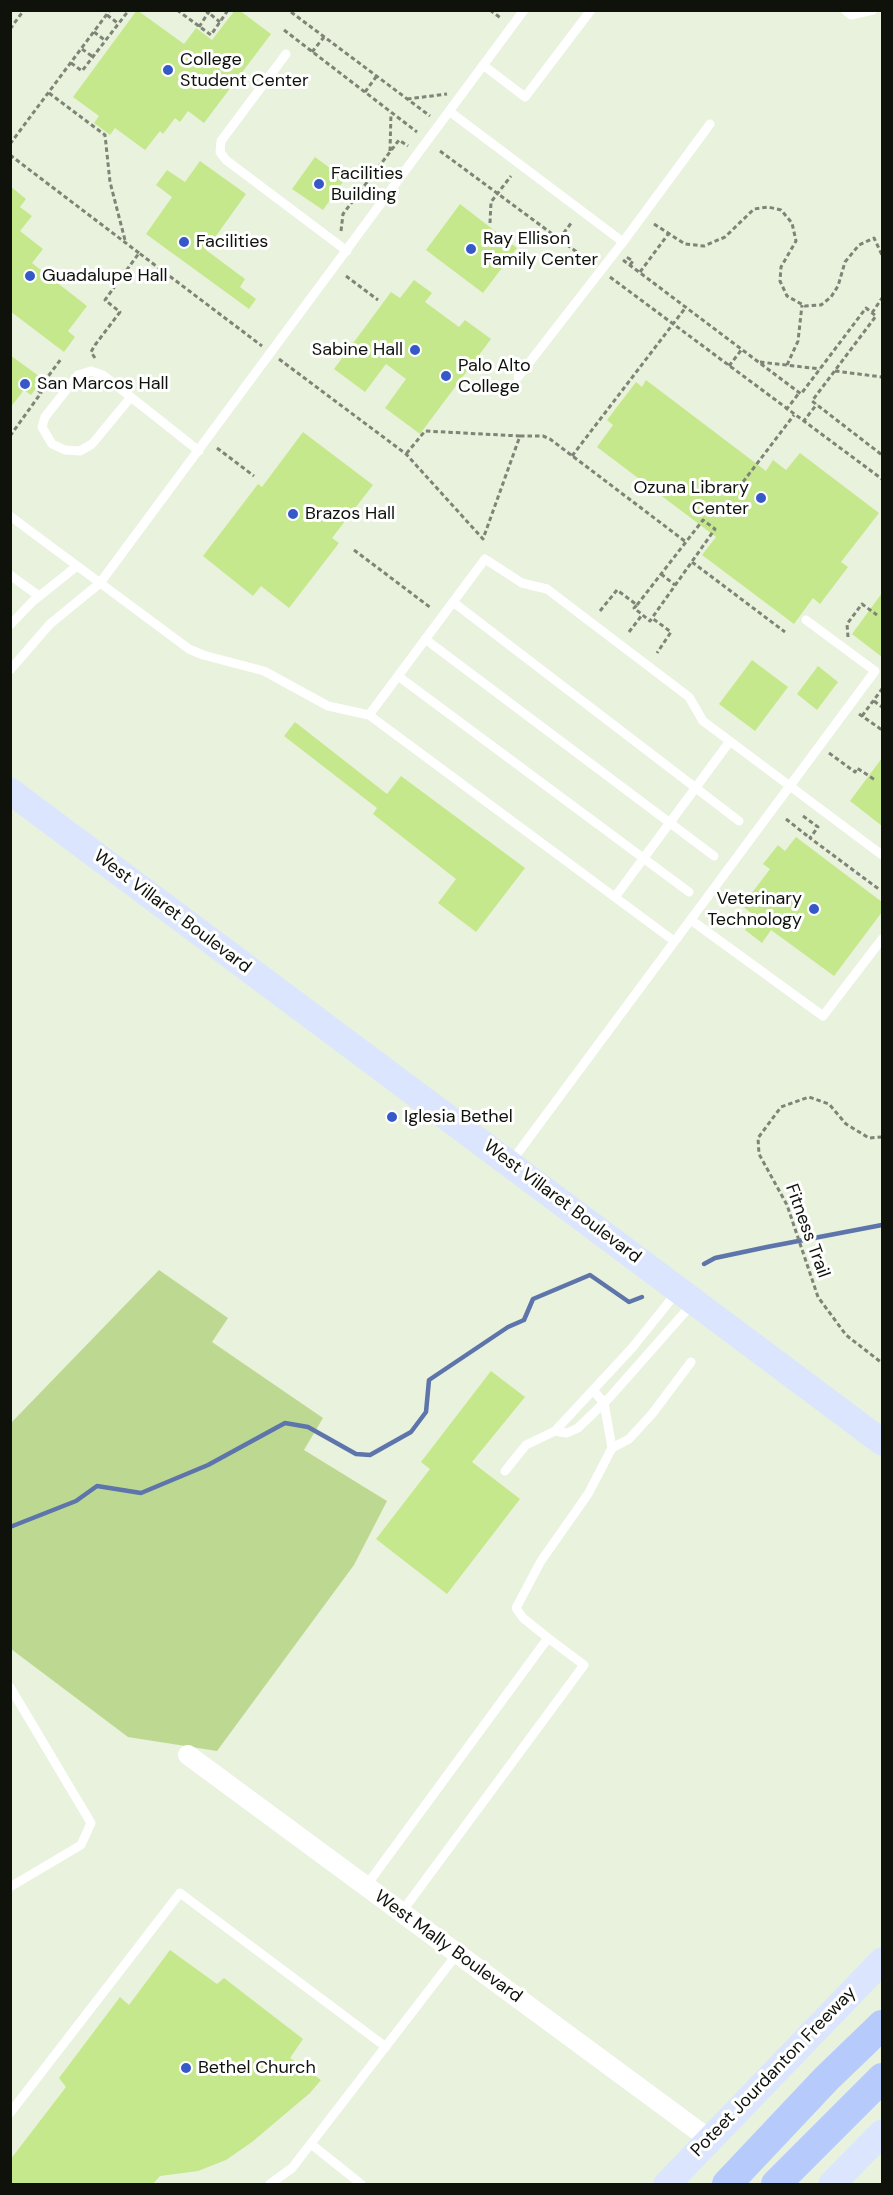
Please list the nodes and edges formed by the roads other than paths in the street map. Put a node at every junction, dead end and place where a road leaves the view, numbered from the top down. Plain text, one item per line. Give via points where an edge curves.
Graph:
1 (524, 10) edge
2 (591, 10) edge
3 (845, 10) edge
4 (873, 10) edge
5 (286, 54) dead end
6 (483, 65) junction
7 (449, 111) junction
8 (710, 124) dead end
9 (623, 242) junction
10 (347, 251) junction
11 (518, 377) dead end
12 (131, 397) junction
13 (199, 451) junction
14 (10, 516) edge
15 (77, 566) junction
16 (10, 575) edge
17 (100, 583) junction
18 (39, 596) junction
19 (453, 602) junction
20 (806, 620) dead end
21 (10, 624) edge
22 (425, 639) junction
23 (10, 670) edge
24 (398, 676) junction
25 (369, 715) junction
26 (730, 741) junction
27 (791, 786) junction
28 (696, 788) junction
29 (10, 791) edge
30 (739, 821) dead end
31 (670, 823) junction
32 (882, 855) edge
33 (714, 856) dead end
34 (644, 858) junction
35 (689, 892) dead end
36 (615, 897) junction
37 (691, 920) junction
38 (882, 939) edge
39 (674, 941) junction
40 (510, 1164) junction
41 (687, 1295) junction
42 (691, 1362) dead end
43 (593, 1390) junction
44 (604, 1402) junction
45 (555, 1431) junction
46 (882, 1442) edge
47 (612, 1448) junction
48 (505, 1471) dead end
49 (548, 1638) junction
50 (10, 1687) edge
51 (188, 1755) dead end
52 (366, 1886) junction
53 (10, 1887) edge
54 (401, 1913) junction
55 (457, 1954) junction
56 (882, 1961) edge
57 (882, 2025) edge
58 (386, 2047) junction
59 (882, 2078) edge
60 (10, 2113) edge
61 (882, 2133) edge
62 (709, 2139) junction
63 (310, 2144) junction
64 (270, 2184) edge
65 (360, 2184) edge
66 (667, 2184) edge
67 (727, 2184) edge
68 (776, 2184) edge
69 (832, 2184) edge

1 - 6 lane
2 - 6 lane via 525,97
3 - 4 lane via 851,15
5 - 10 lane via 221,141 220,152
6 - 7 lane
7 - 9 lane
7 - 10 lane
8 - 9 lane
9 - 11 lane
10 - 13 lane
12 - 12 lane via 92,444 80,451 52,444 42,427 45,417 78,375 91,371 103,375
12 - 13 lane
13 - 17 lane
14 - 15 lane
15 - 17 lane
15 - 18 lane
16 - 18 lane
17 - 23 lane via 50,624
17 - 25 lane via 189,649 264,670 328,706
18 - 21 lane
19 - 22 lane
19 - 26 lane via 484,559 522,583 547,589 689,697 703,721
19 - 28 lane
20 - 27 lane via 875,671
22 - 24 lane
22 - 31 lane
24 - 25 lane
24 - 34 lane
25 - 36 lane
26 - 27 lane
26 - 28 lane
27 - 32 lane
27 - 37 lane
28 - 30 lane
28 - 31 lane
29 - 40 street, West Villaret Boulevard
31 - 33 lane
31 - 34 lane
34 - 35 lane
34 - 36 lane
36 - 39 lane
37 - 38 lane via 823,1016
37 - 39 lane
39 - 40 lane
40 - 41 street, West Villaret Boulevard
41 - 43 lane
41 - 44 lane
41 - 46 street, West Villaret Boulevard
42 - 47 lane via 652,1414 629,1439
43 - 44 lane
43 - 45 lane
44 - 45 lane via 578,1428 567,1433
44 - 47 lane
45 - 48 lane via 526,1446
47 - 49 lane via 588,1494 541,1561 516,1608
49 - 52 lane
49 - 54 lane via 584,1665
50 - 53 lane via 91,1823 81,1845
51 - 52 street, West Mally Boulevard
52 - 54 street, West Mally Boulevard
54 - 55 street, West Mally Boulevard
55 - 58 lane
55 - 62 street, West Mally Boulevard
56 - 62 street, Poteet Jourdanton Freeway
57 - 67 main road
58 - 60 lane via 180,1893
58 - 63 lane
59 - 68 main road
61 - 69 street
62 - 66 street, Poteet Jourdanton Freeway
63 - 64 lane via 292,2168
63 - 65 lane

